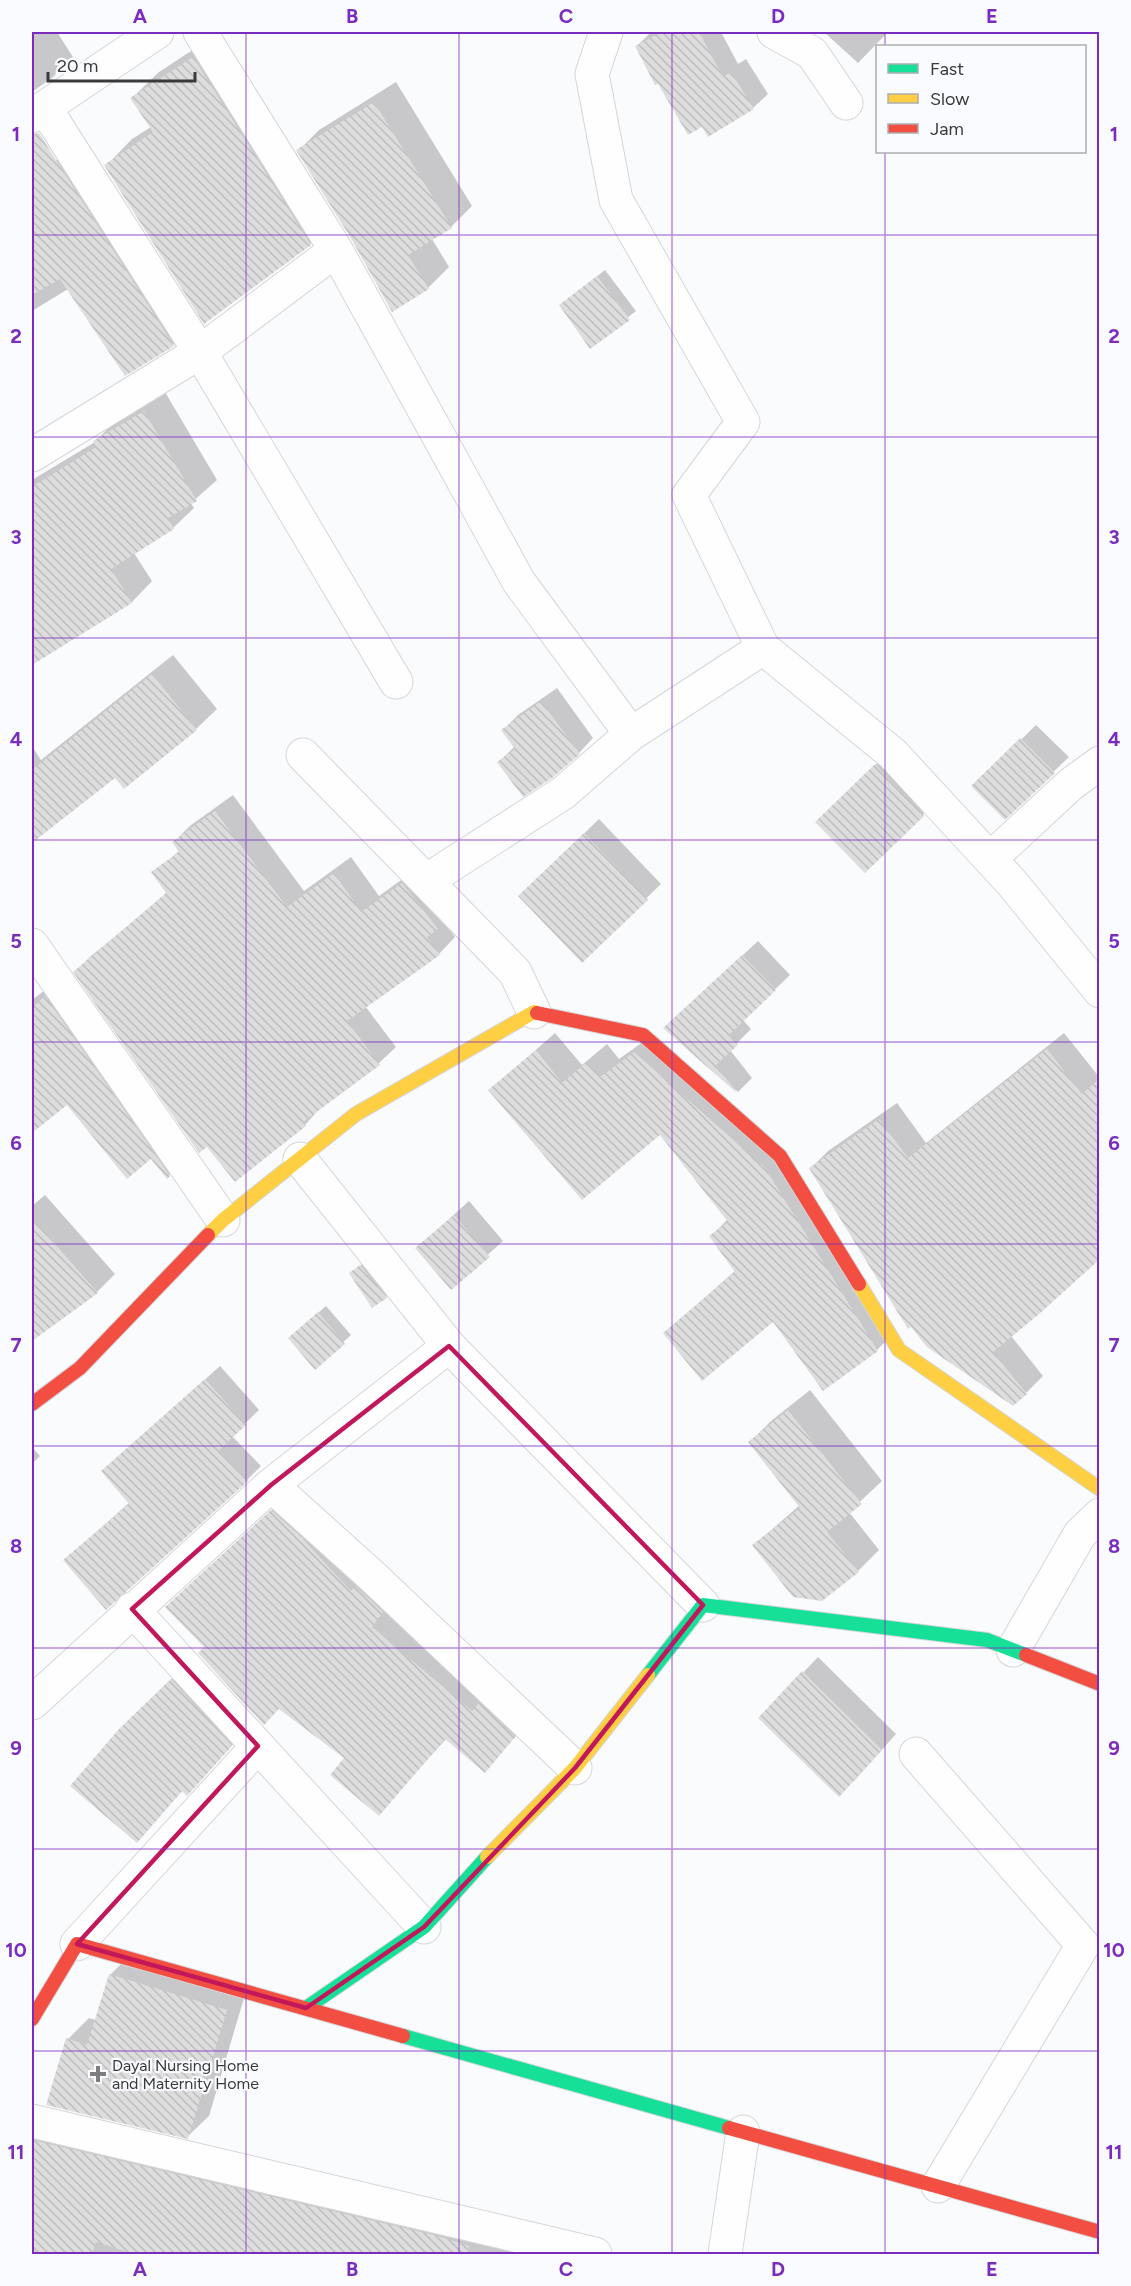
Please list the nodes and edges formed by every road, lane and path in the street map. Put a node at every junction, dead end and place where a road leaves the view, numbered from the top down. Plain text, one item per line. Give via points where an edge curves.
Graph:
1 (157, 32) edge
2 (200, 32) edge
3 (606, 32) edge
4 (774, 32) edge
5 (846, 103) dead end
6 (38, 112) edge
7 (336, 250) junction
8 (200, 352) junction
9 (32, 455) edge
10 (763, 648) junction
11 (396, 682) dead end
12 (631, 734) junction
13 (303, 755) dead end
14 (1100, 763) edge
15 (990, 859) junction
16 (426, 881) junction
17 (32, 945) edge
18 (1100, 991) edge
19 (534, 1012) junction
20 (300, 1159) junction
21 (223, 1220) junction
22 (448, 1346) junction
23 (32, 1404) edge
24 (271, 1485) junction
25 (1100, 1489) edge
26 (1100, 1515) edge
27 (703, 1605) junction
28 (132, 1609) junction
29 (1013, 1650) junction
30 (1100, 1684) edge
31 (32, 1702) edge
32 (258, 1746) junction
33 (916, 1755) dead end
34 (575, 1768) junction
35 (424, 1927) junction
36 (77, 1944) junction
37 (306, 2008) junction
38 (32, 2019) edge
39 (32, 2121) edge
40 (743, 2132) junction
41 (938, 2186) junction
42 (1100, 2232) edge
43 (595, 2254) edge
44 (724, 2254) edge

1 - 6 street
2 - 7 street
3 - 10 street via 592,74 616,200 743,422 689,495
4 - 5 street via 812,53
6 - 8 street
7 - 8 street
7 - 12 street via 519,582
8 - 9 street
8 - 11 street
10 - 12 street
10 - 15 street via 893,754
12 - 16 street via 563,793
13 - 16 street
14 - 15 street via 1071,784
15 - 18 street
16 - 19 street via 515,972
17 - 21 street
19 - 20 street via 356,1114
19 - 25 street via 643,1035 780,1156 899,1350
20 - 21 street
20 - 22 street
21 - 23 street via 80,1368
22 - 24 street
22 - 27 street
24 - 28 street
24 - 34 street
26 - 29 street via 1080,1534
27 - 29 street via 987,1640
27 - 34 street
28 - 31 street
28 - 32 street
29 - 30 street
32 - 35 street
32 - 36 street
33 - 41 street via 1083,1945
34 - 35 street via 510,1832
35 - 37 street
36 - 37 street
36 - 38 street
37 - 40 street
39 - 43 street
40 - 41 street
40 - 44 street
41 - 42 street

